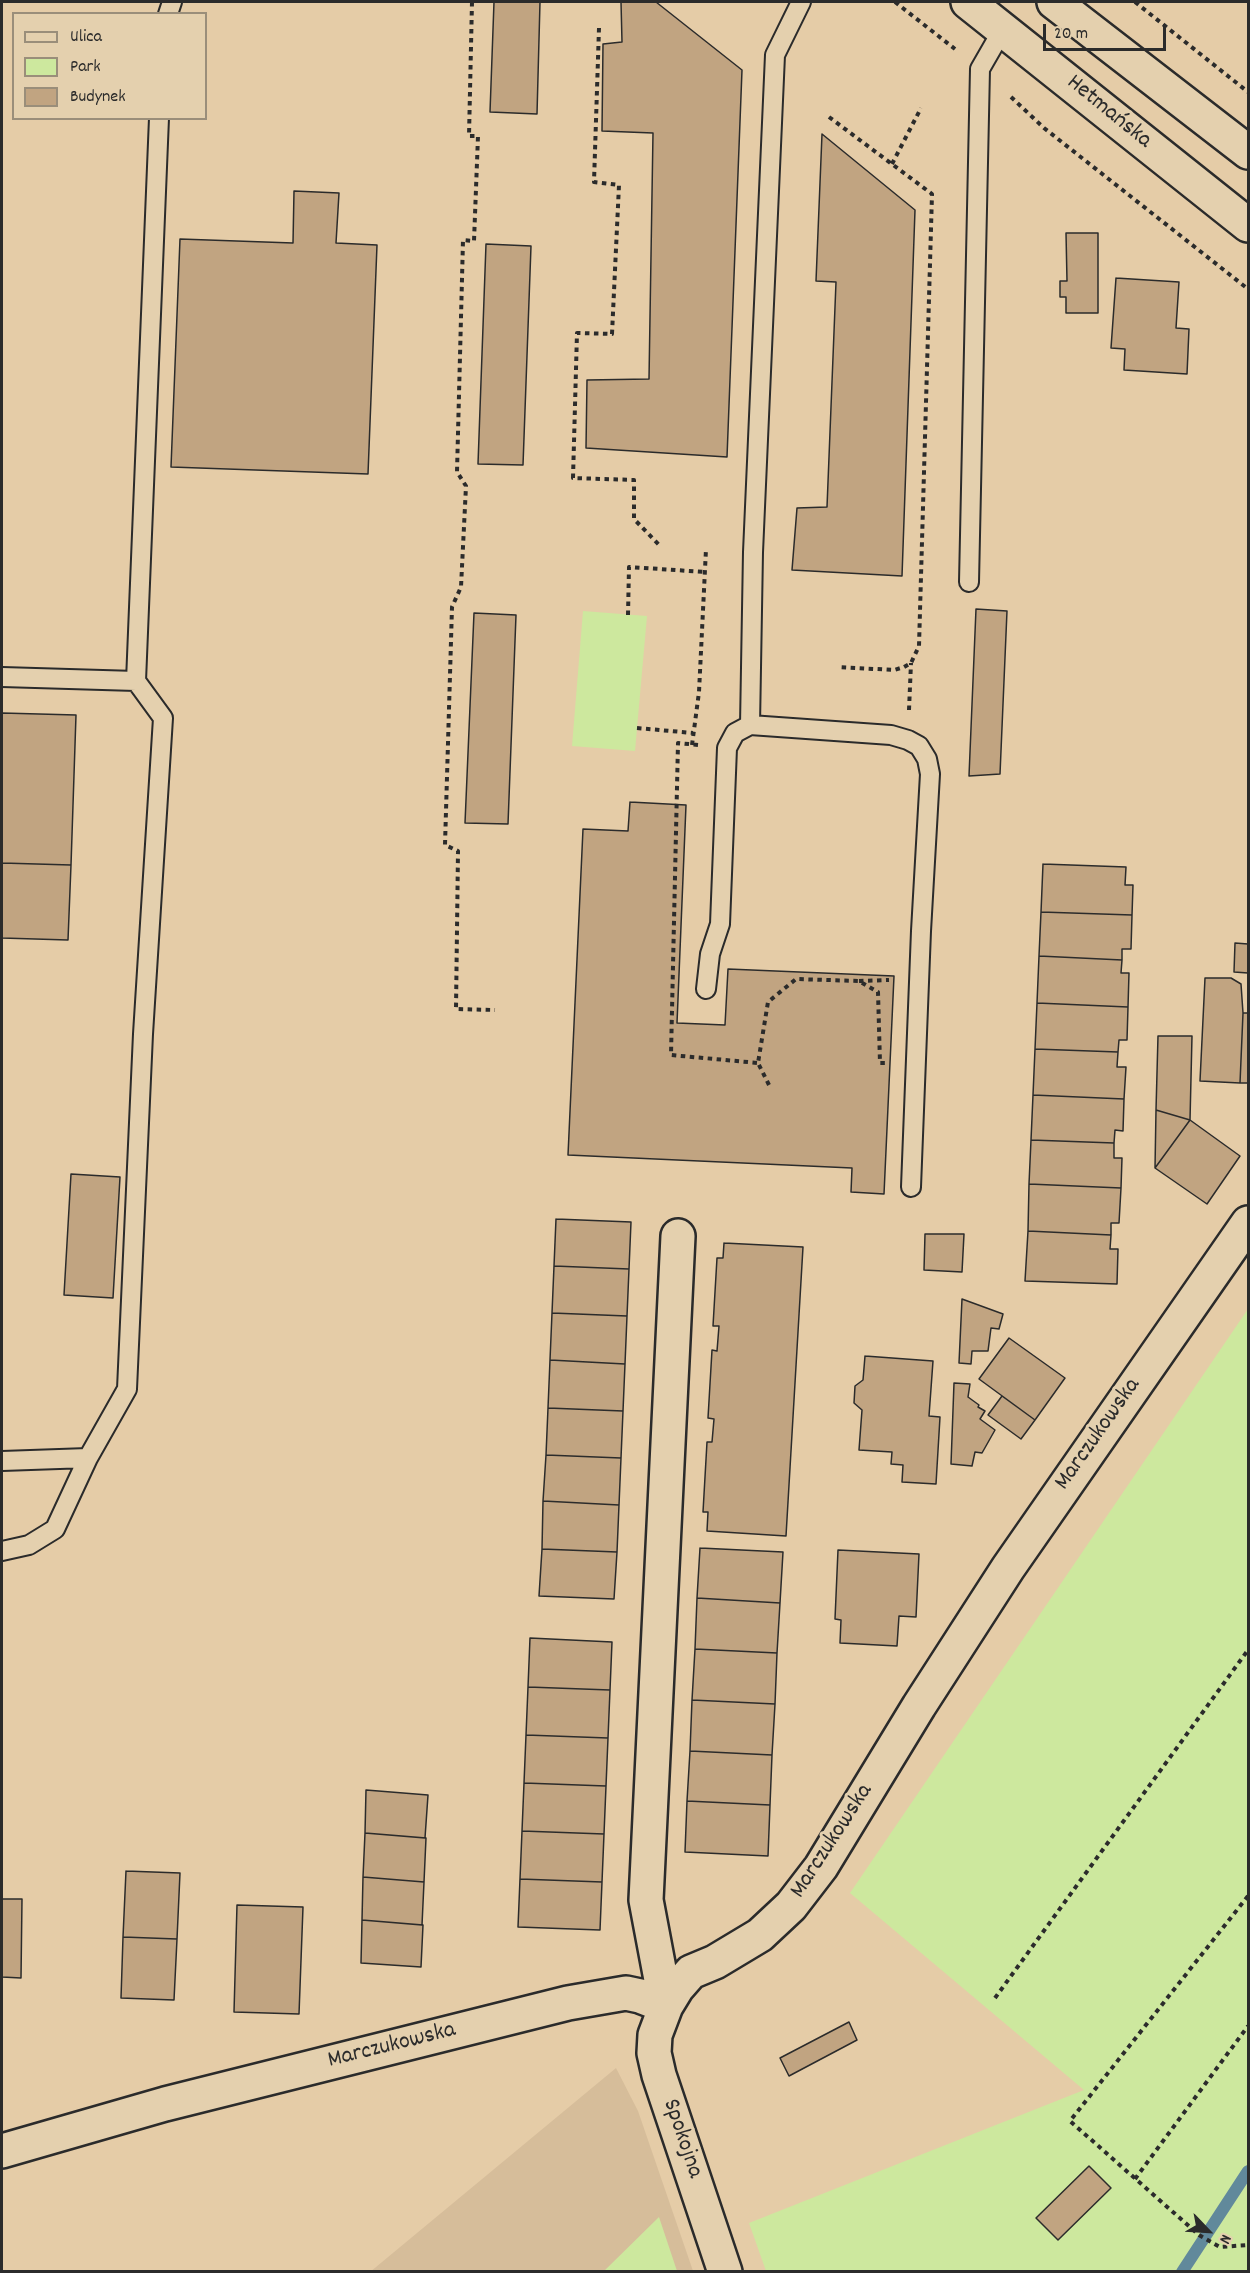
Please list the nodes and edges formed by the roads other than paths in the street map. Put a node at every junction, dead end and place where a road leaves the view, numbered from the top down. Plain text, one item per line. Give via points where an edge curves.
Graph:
1 (801, 2) edge
2 (968, 2) edge
3 (1054, 2) edge
4 (1003, 29) junction
5 (159, 120) edge
6 (1248, 152) edge
7 (1248, 225) edge
8 (969, 582) dead end
9 (2, 677) edge
10 (136, 681) junction
11 (750, 725) junction
12 (706, 989) dead end
13 (911, 1187) dead end
14 (1248, 1223) edge
15 (678, 1236) dead end
16 (88, 1458) junction
17 (2, 1461) edge
18 (2, 1551) edge
19 (666, 2006) junction
20 (2, 2151) edge
21 (725, 2271) edge

1 - 11 lane via 775,55 753,552
2 - 4 street, Hetmańska
3 - 6 street
4 - 7 street, Hetmańska
4 - 8 lane via 980,69
5 - 10 lane
9 - 10 lane
10 - 16 lane via 164,718 143,1034 127,1389
11 - 12 lane via 735,733 727,748 720,924 710,954
11 - 13 lane via 891,735 919,746 927,759 930,774
14 - 19 street, Marczukowska via 1008,1568 821,1867 791,1906 759,1935 691,1972
15 - 19 street via 646,1900
16 - 17 lane
16 - 18 lane via 55,1529 29,1545
19 - 20 street, Marczukowska via 626,1993 568,2003 165,2104
19 - 21 street, Spokojna via 655,2035 654,2053

